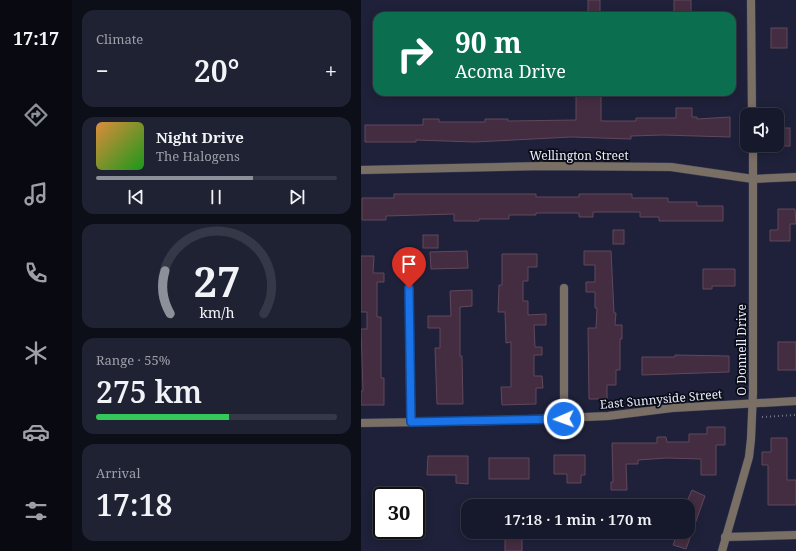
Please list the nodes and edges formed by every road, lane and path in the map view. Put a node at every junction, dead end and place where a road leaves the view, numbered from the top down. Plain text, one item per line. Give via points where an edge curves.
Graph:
1 (751, 0) edge
2 (752, 108) edge
3 (753, 152) edge
4 (361, 170) edge
5 (796, 177) edge
6 (753, 179) junction
7 (409, 288) dead end
8 (564, 288) dead end
9 (796, 400) edge
10 (753, 403) junction
11 (796, 415) edge
12 (760, 417) dead end
13 (564, 419) junction
14 (411, 422) junction
15 (361, 423) edge
16 (796, 535) edge
17 (725, 537) junction
18 (722, 551) edge

1 - 2 street
3 - 6 street, O Donnell Drive
4 - 6 street, Wellington Street via 545,166 671,167
5 - 6 street, Wellington Street
6 - 10 street, O Donnell Drive
7 - 14 street
8 - 13 street
9 - 10 street, East Sunnyside Street
10 - 13 street, East Sunnyside Street
10 - 17 street, O Donnell Drive via 749,457
11 - 12 path
13 - 14 street, East Sunnyside Street
14 - 15 street, East Sunnyside Street
16 - 17 street
17 - 18 street, O Donnell Drive

